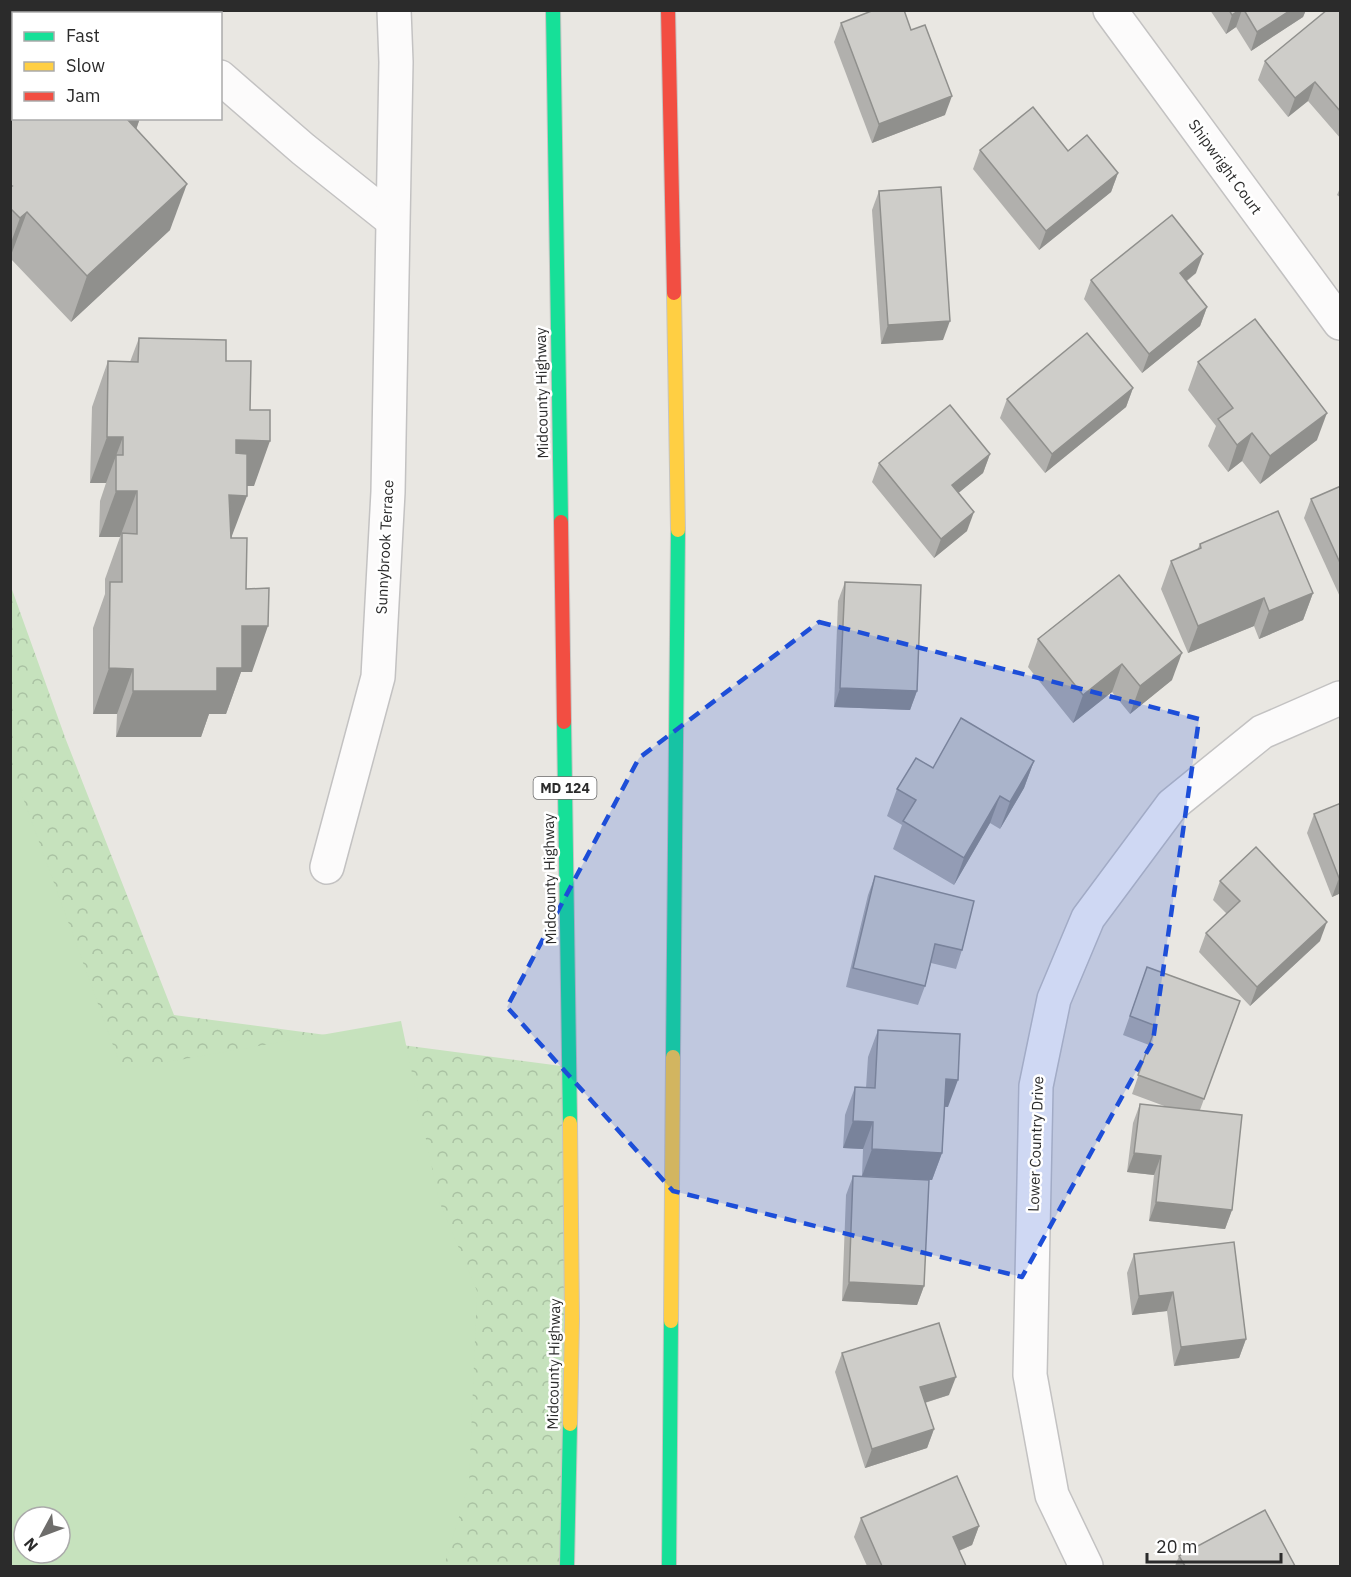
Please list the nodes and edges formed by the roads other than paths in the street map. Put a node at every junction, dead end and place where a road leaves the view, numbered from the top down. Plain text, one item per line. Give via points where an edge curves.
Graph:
1 (394, 10) edge
2 (553, 10) edge
3 (668, 10) edge
4 (1110, 10) edge
5 (222, 79) edge
6 (392, 220) junction
7 (1341, 323) edge
8 (1341, 698) edge
9 (327, 867) dead end
10 (567, 1566) edge
11 (669, 1566) edge
12 (1086, 1566) edge

1 - 6 street, Sunnybrook Terrace
2 - 10 main road, Midcounty Highway / MD 124 via 570,1067 572,1319
3 - 11 main road via 678,491
4 - 7 street, Shipwright Court
5 - 6 street
6 - 9 street, Sunnybrook Terrace via 388,492 378,677
8 - 12 street, Lower Country Drive via 1262,732 1172,805 1088,918 1054,999 1036,1086 1030,1375 1052,1495

